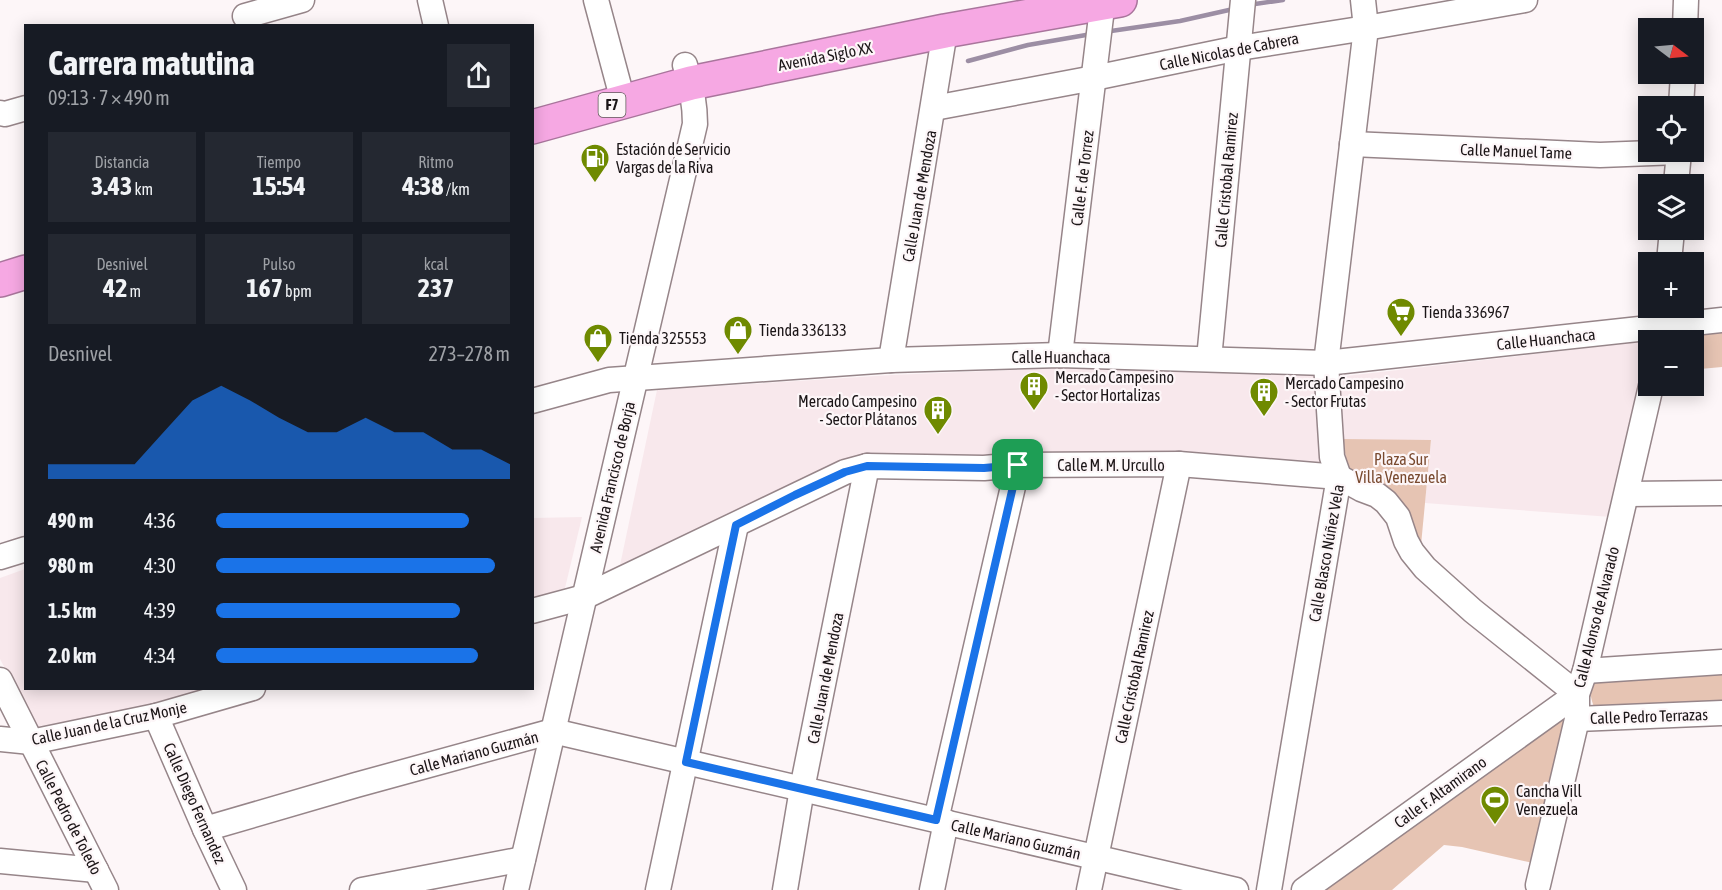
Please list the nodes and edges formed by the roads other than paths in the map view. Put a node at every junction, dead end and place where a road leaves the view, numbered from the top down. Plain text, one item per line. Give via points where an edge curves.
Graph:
1 (302, 0) edge
2 (430, 0) edge
3 (596, 0) edge
4 (1007, 0) edge
5 (1243, 0) edge
6 (1363, 0) edge
7 (1525, 0) edge
8 (1686, 0) edge
9 (1108, 1) edge
10 (245, 14) edge
11 (1685, 18) edge
12 (436, 24) edge
13 (1366, 28) junction
14 (945, 31) junction
15 (1239, 48) junction
16 (688, 74) junction
17 (1094, 78) junction
18 (621, 92) junction
19 (534, 105) edge
20 (934, 108) junction
21 (24, 109) edge
22 (0, 113) edge
23 (534, 126) edge
24 (1352, 144) junction
25 (1638, 154) edge
26 (24, 251) edge
27 (0, 258) edge
28 (24, 273) edge
29 (0, 280) edge
30 (1722, 320) edge
31 (1663, 325) edge
32 (1060, 355) junction
33 (1209, 359) junction
34 (891, 360) junction
35 (1326, 363) junction
36 (635, 379) junction
37 (1649, 396) edge
38 (534, 400) edge
39 (1179, 464) junction
40 (1018, 465) junction
41 (867, 466) junction
42 (1339, 477) junction
43 (1722, 493) edge
44 (1627, 494) junction
45 (736, 525) junction
46 (24, 550) edge
47 (0, 557) edge
48 (584, 597) junction
49 (534, 610) edge
50 (1722, 662) edge
51 (1585, 671) junction
52 (0, 680) edge
53 (246, 690) edge
54 (1577, 694) junction
55 (1722, 713) edge
56 (156, 716) junction
57 (1577, 719) junction
58 (553, 731) junction
59 (0, 739) edge
60 (31, 742) junction
61 (686, 762) junction
62 (802, 789) junction
63 (941, 821) junction
64 (205, 829) junction
65 (1096, 858) junction
66 (523, 859) junction
67 (0, 861) edge
68 (101, 880) edge
69 (1538, 885) dead end
70 (234, 890) edge
71 (362, 890) edge
72 (516, 890) edge
73 (658, 890) edge
74 (785, 890) edge
75 (932, 890) edge
76 (1089, 890) edge
77 (1236, 890) edge
78 (1269, 890) edge
79 (1304, 890) edge

1 - 10 street
2 - 12 street
3 - 18 street
4 - 16 highway, Avenida Siglo XX via 760,46
5 - 15 street, Calle Cristobal Ramirez
6 - 13 street, Calle Blasco Núñez Vela
7 - 13 street, Calle Nicolas de Cabrera
8 - 11 street
9 - 14 highway, Avenida Siglo XX
9 - 17 street, Calle F. de Torrez
13 - 15 street, Calle Nicolas de Cabrera
13 - 24 street, Calle Blasco Núñez Vela
14 - 16 highway, Avenida Siglo XX
14 - 20 street, Calle Juan de Mendoza
15 - 17 street, Calle Nicolas de Cabrera
15 - 33 street, Calle Cristobal Ramirez
16 - 18 highway, Avenida Siglo XX / F7
16 - 36 street, Avenida Francisco de Borja via 695,124
17 - 20 street, Calle Nicolas de Cabrera
17 - 32 street, Calle F. de Torrez
18 - 19 highway, Avenida Siglo XX / F7
18 - 23 highway, Avenida Siglo XX / F7
20 - 34 street, Calle Juan de Mendoza
21 - 22 street
24 - 25 street, Calle Manuel Tame
24 - 35 street, Calle Blasco Núñez Vela
26 - 27 highway
28 - 29 highway
30 - 31 street, Calle Huanchaca
31 - 35 street, Calle Huanchaca
32 - 33 street, Calle Huanchaca
32 - 34 street, Calle Huanchaca
33 - 35 street, Calle Huanchaca
34 - 36 street, Calle Huanchaca
35 - 42 street, Calle Blasco Núñez Vela via 1332,457
36 - 38 street, Calle Huanchaca via 609,380
36 - 48 street, Avenida Francisco de Borja
37 - 44 street, Calle Alonso de Alvarado
39 - 40 street, Calle M. M. Urcullo
39 - 42 street, Calle M. M. Urcullo
39 - 65 street, Calle Cristobal Ramirez
40 - 41 street, Calle M. M. Urcullo
40 - 63 street
41 - 45 street, Calle M. M. Urcullo via 845,472
41 - 62 street, Calle Juan de Mendoza
42 - 54 street, Calle M. M. Urcullo via 1386,502 1398,517 1412,552 1425,568
42 - 78 street, Calle Blasco Núñez Vela
43 - 44 street
44 - 51 street, Calle Alonso de Alvarado
45 - 48 street, Calle M. M. Urcullo
45 - 61 street
46 - 47 street
48 - 49 street
48 - 58 street, Avenida Francisco de Borja
50 - 51 street
51 - 54 street, Calle Alonso de Alvarado
52 - 60 street, Calle Pedro de Toledo
53 - 56 street, Calle Juan de la Cruz Monje
54 - 57 street, Calle Alonso de Alvarado
54 - 79 street, Calle F. Altamirano
55 - 57 street, Calle Pedro Terrazas
56 - 60 street, Calle Juan de la Cruz Monje
56 - 64 street, Calle Diego Fernandez
57 - 69 street, Calle Alonso de Alvarado
58 - 61 street, Calle Mariano Guzmán
58 - 64 street, Calle Mariano Guzmán
58 - 66 street, Avenida Francisco de Borja
59 - 60 street, Calle Juan de la Cruz Monje
60 - 68 street, Calle Pedro de Toledo
61 - 62 street, Calle Mariano Guzmán
61 - 73 street
62 - 63 street, Calle Mariano Guzmán
62 - 74 street, Calle Juan de Mendoza
63 - 65 street, Calle Mariano Guzmán
63 - 75 street
64 - 70 street, Calle Diego Fernandez
65 - 76 street, Calle Cristobal Ramirez
65 - 77 street, Calle Mariano Guzmán
66 - 71 street
66 - 72 street, Avenida Francisco de Borja
67 - 68 street

